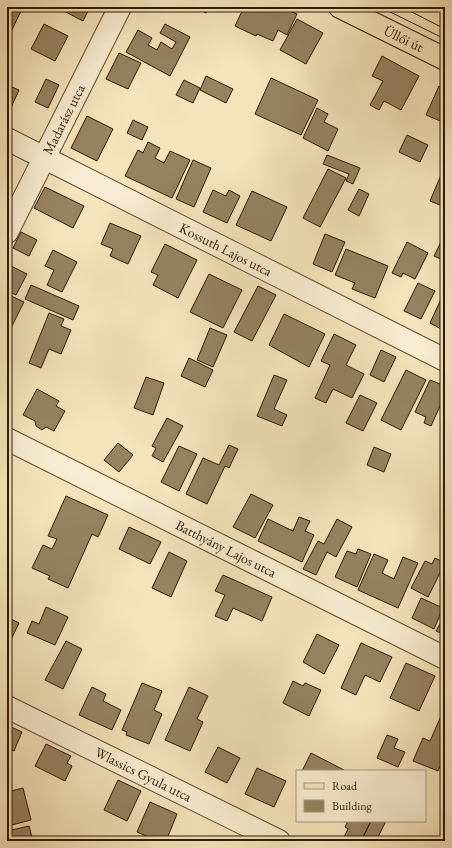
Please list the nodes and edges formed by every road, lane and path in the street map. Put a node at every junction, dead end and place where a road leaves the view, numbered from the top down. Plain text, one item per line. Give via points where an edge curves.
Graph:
1 (120, 7) edge
2 (340, 7) edge
3 (445, 60) edge
4 (7, 139) edge
5 (45, 157) junction
6 (7, 232) edge
7 (445, 360) edge
8 (7, 439) edge
9 (445, 658) edge
10 (7, 707) edge
11 (250, 834) edge
12 (279, 841) edge

1 - 5 street, Madarász utca
2 - 3 main road, Üllői út
4 - 5 street, Kossuth Lajos utca
5 - 6 street, Madarász utca
5 - 7 street, Kossuth Lajos utca
8 - 9 street, Batthyány Lajos utca
10 - 11 street, Wlassics Gyula utca
11 - 12 street, Wlassics Gyula utca

